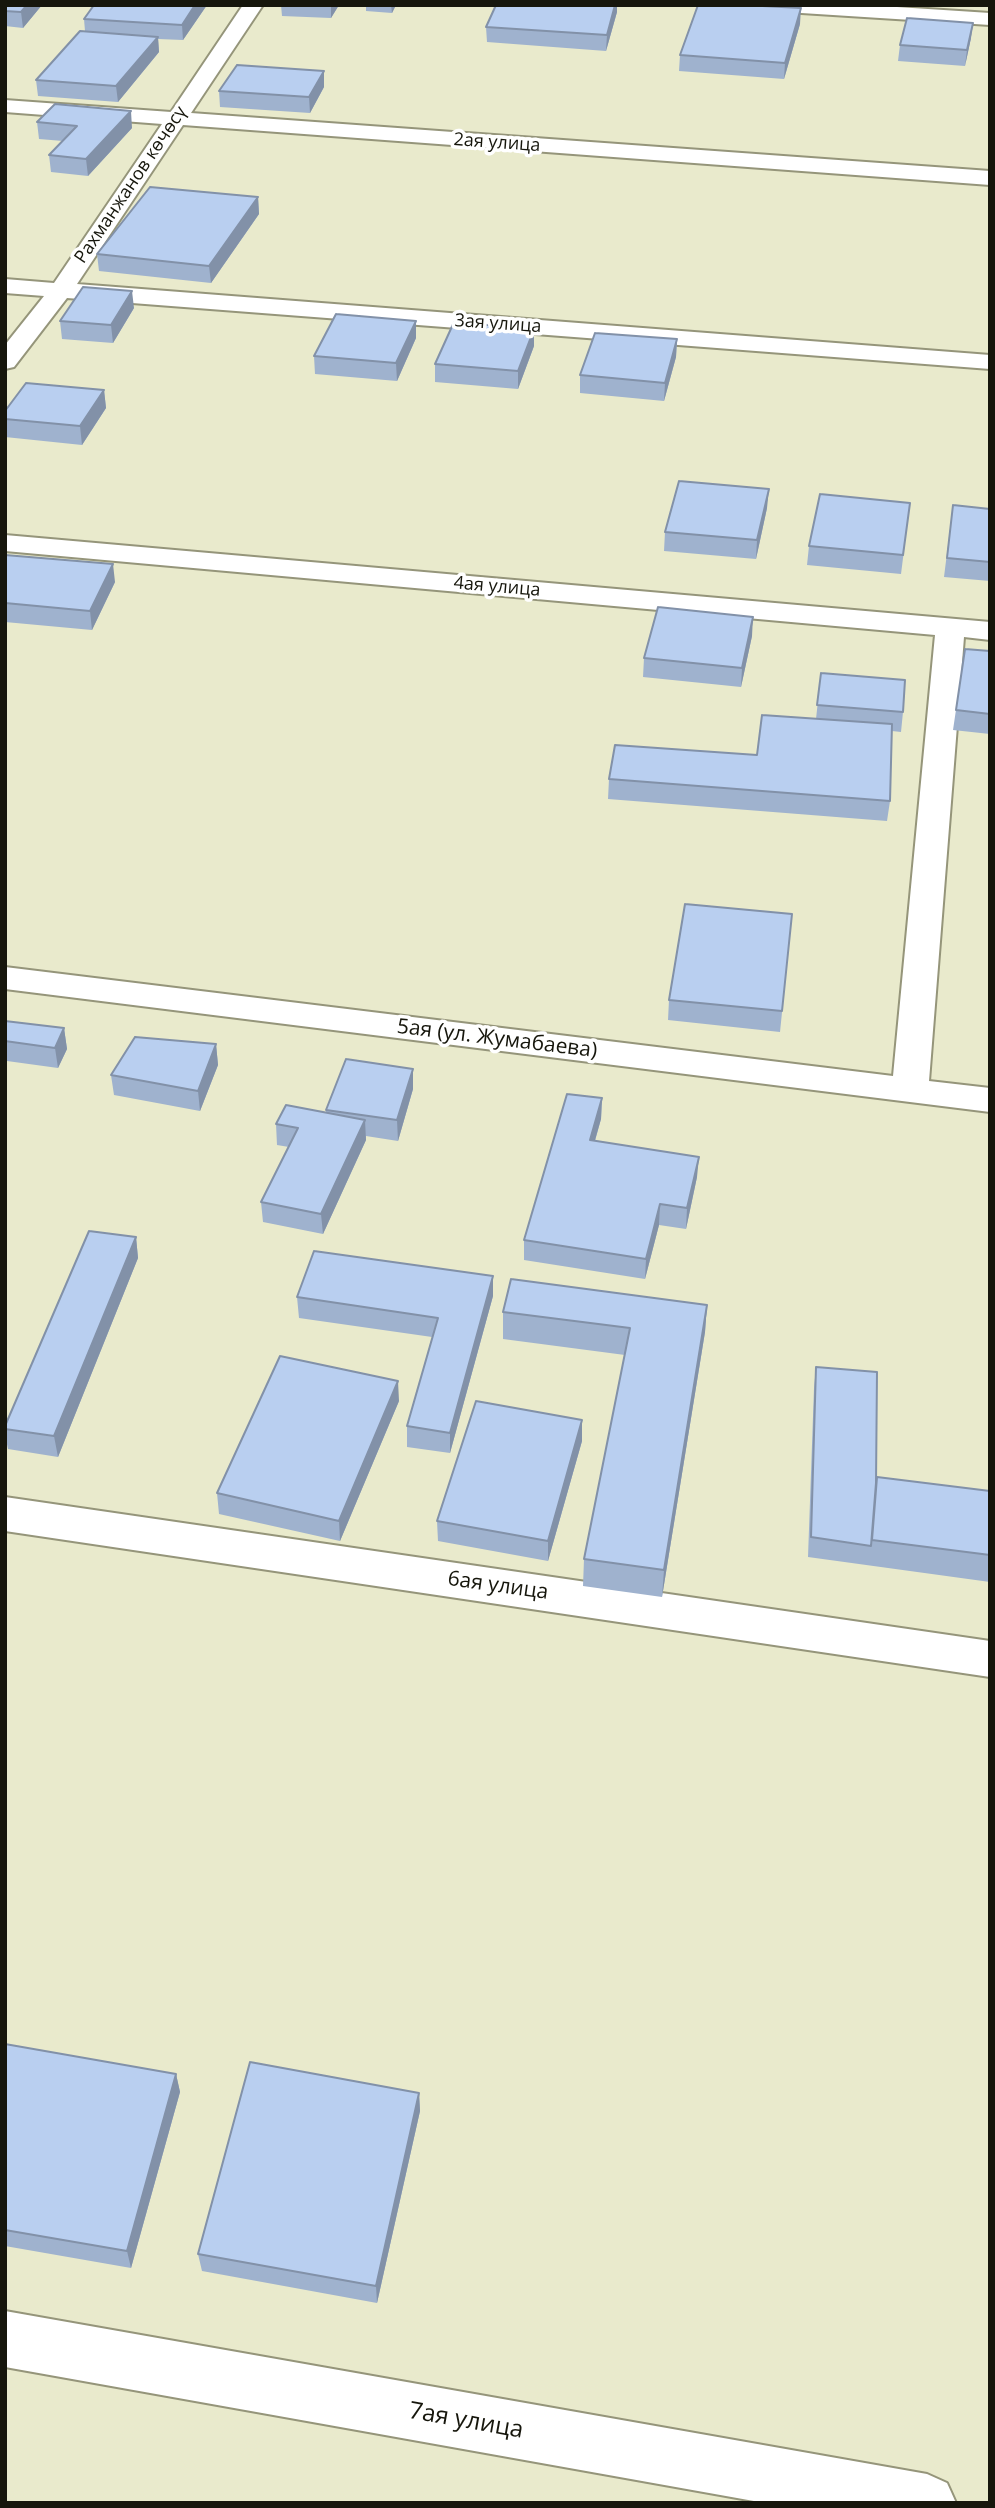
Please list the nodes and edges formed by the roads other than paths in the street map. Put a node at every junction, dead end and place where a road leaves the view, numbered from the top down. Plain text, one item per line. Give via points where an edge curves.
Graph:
1 (253, 5) edge
2 (769, 5) edge
3 (990, 19) edge
4 (5, 106) edge
5 (175, 118) junction
6 (990, 178) edge
7 (5, 286) edge
8 (61, 290) junction
9 (5, 362) edge
10 (990, 362) edge
11 (5, 543) edge
12 (950, 628) junction
13 (990, 631) edge
14 (5, 978) edge
15 (911, 1091) junction
16 (990, 1100) edge
17 (5, 1514) edge
18 (990, 1659) edge
19 (5, 2339) edge
20 (927, 2503) edge

1 - 5 street, Рахманжанов көчөсү
2 - 3 street
4 - 5 street, 2ая улица
5 - 6 street, 2ая улица
5 - 8 street, Рахманжанов көчөсү
7 - 8 street, 3ая улица
8 - 9 street, Рахманжанов көчөсү
8 - 10 street, 3ая улица
11 - 12 street, 4ая улица
12 - 13 street, 4ая улица
12 - 15 street
14 - 15 street, 5ая (ул. Жумабаева)
15 - 16 street, 5ая (ул. Жумабаева)
17 - 18 street, 6ая улица
19 - 20 street, 7ая улица

